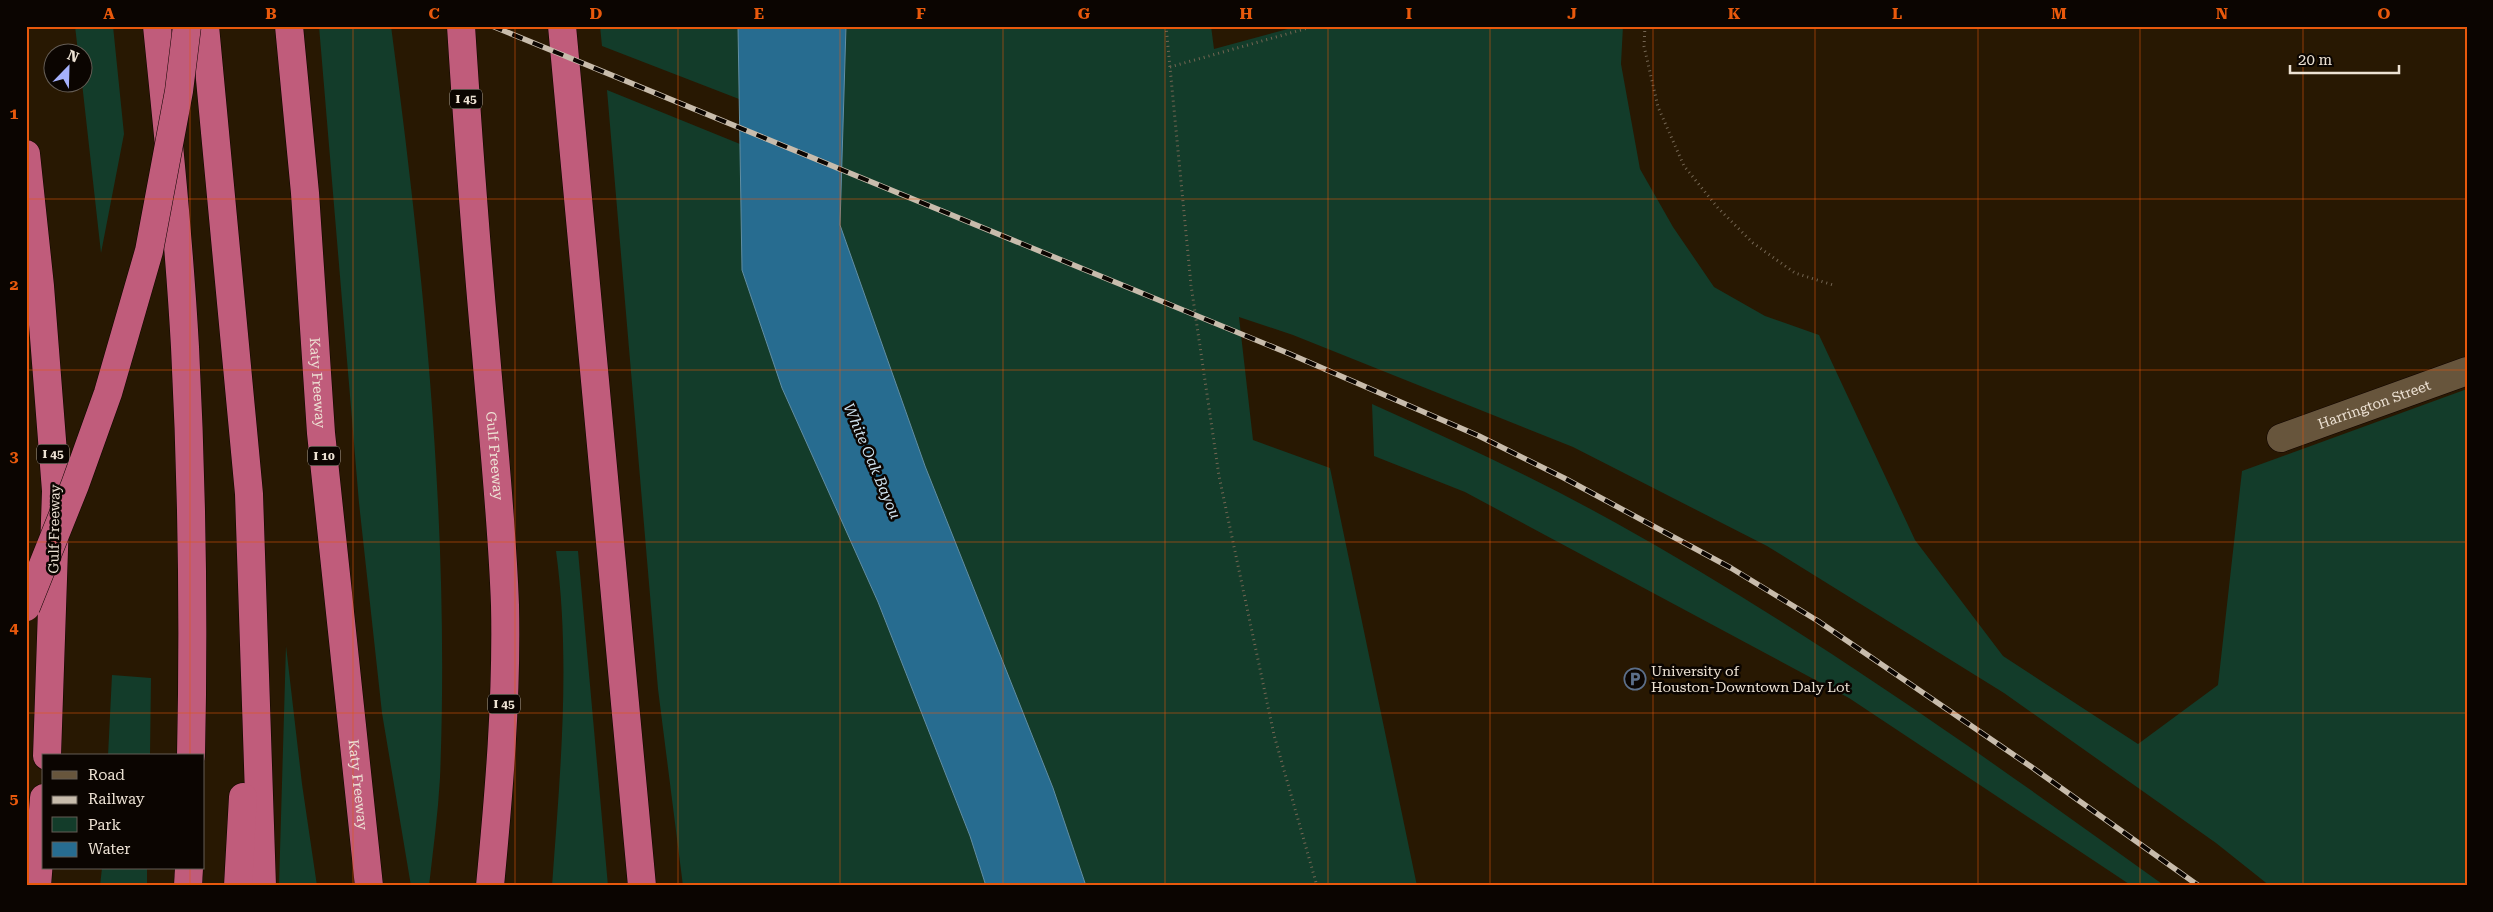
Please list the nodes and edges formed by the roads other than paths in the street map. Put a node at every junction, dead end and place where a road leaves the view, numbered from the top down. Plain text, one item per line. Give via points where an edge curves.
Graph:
1 (157, 26) edge
2 (187, 26) edge
3 (205, 26) edge
4 (288, 26) edge
5 (444, 26) edge
6 (461, 26) edge
7 (562, 26) edge
8 (26, 154) edge
9 (470, 171) junction
10 (2467, 371) edge
11 (2281, 438) dead end
12 (26, 607) edge
13 (253, 616) junction
14 (47, 754) edge
15 (191, 754) edge
16 (42, 823) edge
17 (189, 870) edge
18 (37, 886) edge
19 (188, 886) edge
20 (238, 886) edge
21 (262, 886) edge
22 (369, 886) edge
23 (490, 886) edge
24 (642, 886) edge

1 - 15 highway via 185,355 192,503
2 - 12 highway, bridge via 179,91 149,251 108,393
3 - 13 highway via 249,494
4 - 22 highway, Katy Freeway / I 10 via 305,193 321,432
5 - 9 highway
6 - 9 highway, Gulf Freeway / I 45
7 - 24 highway
8 - 14 highway, Gulf Freeway / I 45 via 56,491
9 - 23 highway, Gulf Freeway / I 45 via 501,522 505,606 499,794
10 - 11 street, Harrington Street
13 - 20 highway
13 - 21 highway
16 - 18 highway
17 - 19 highway

